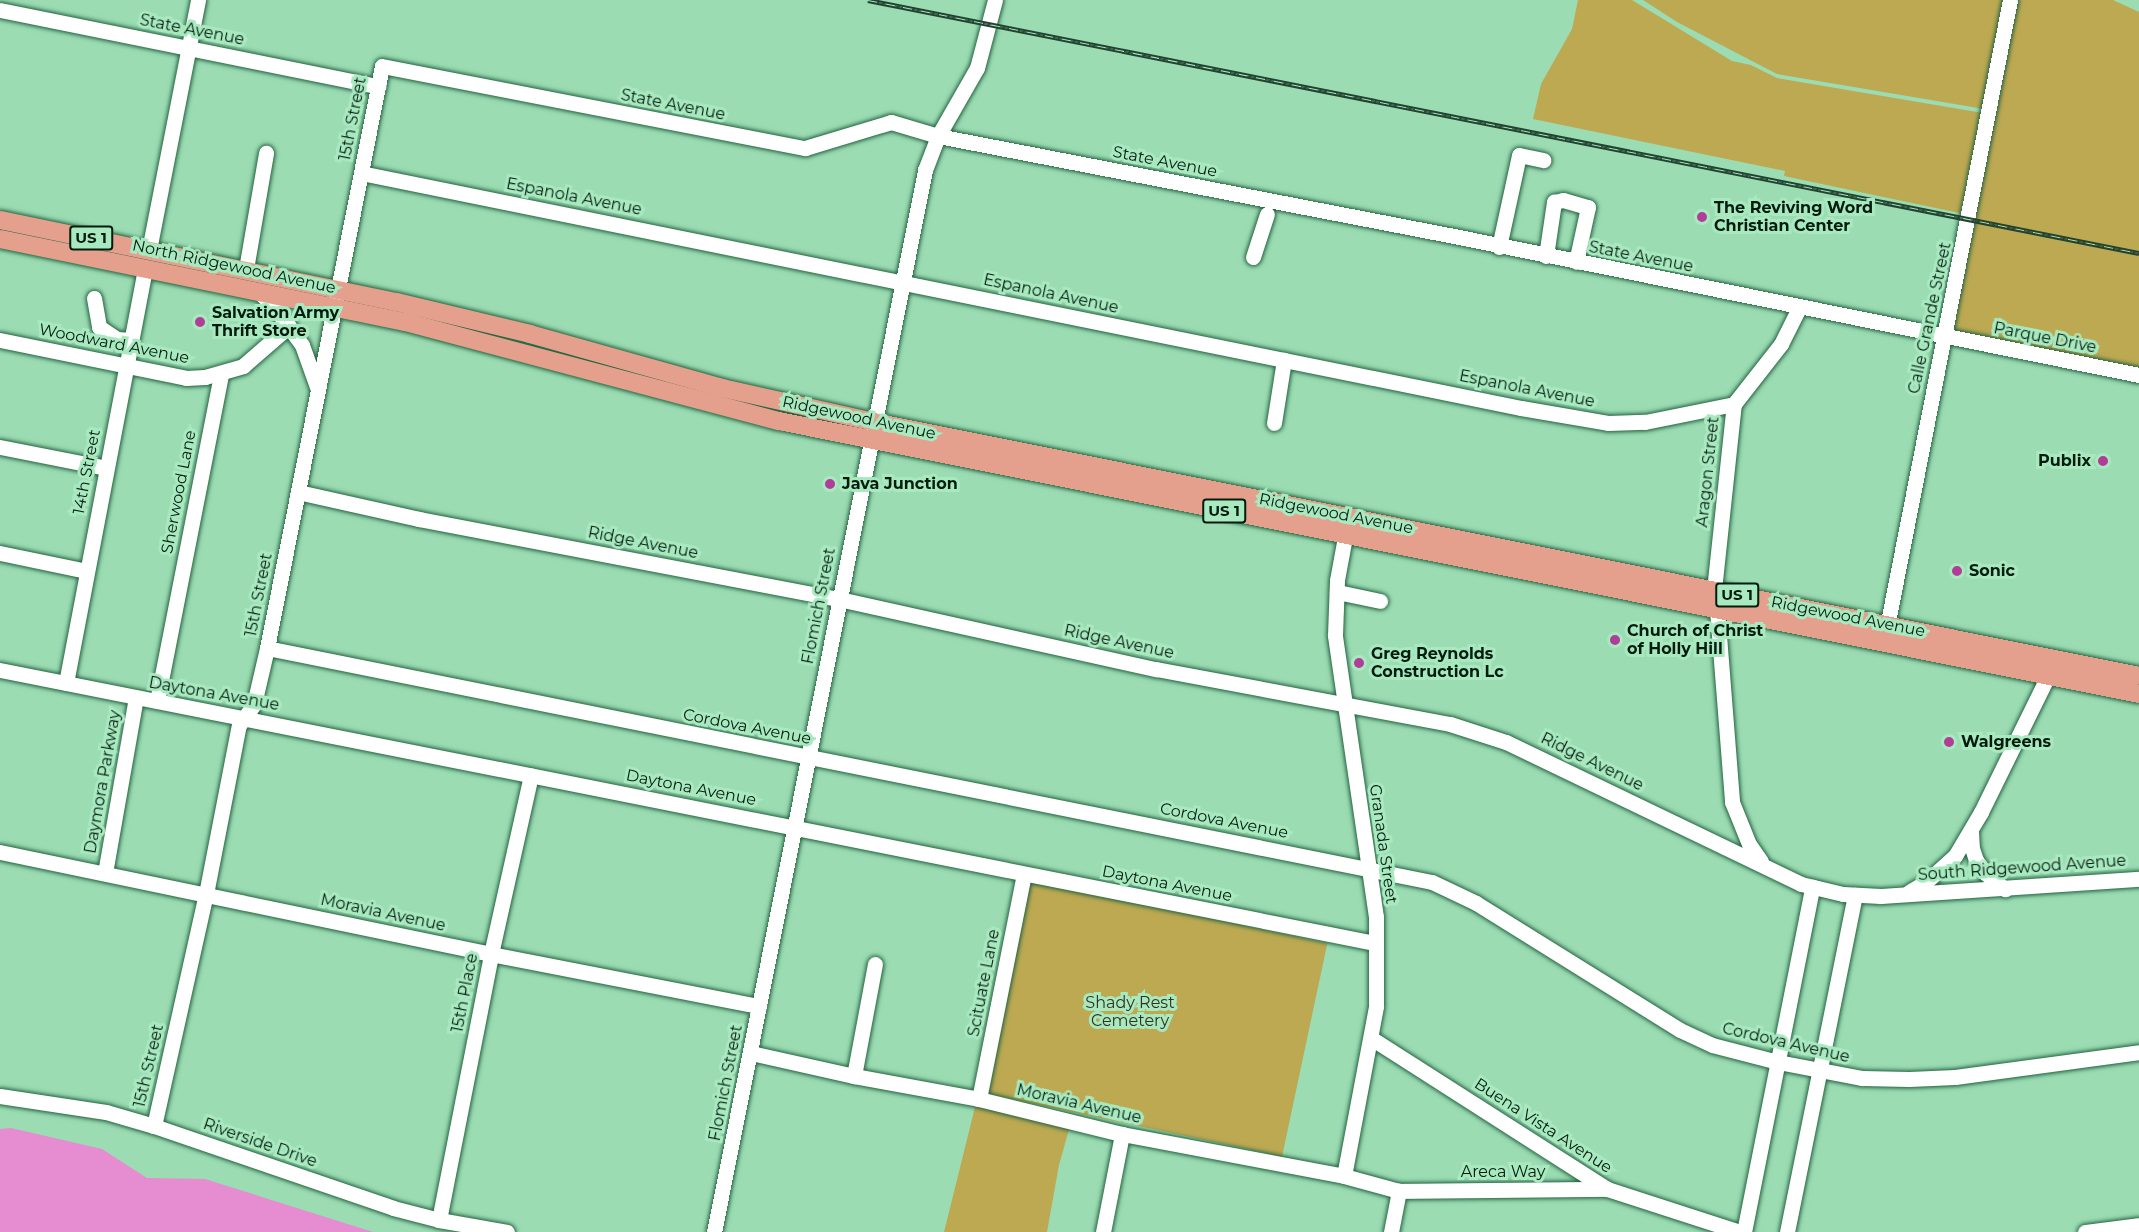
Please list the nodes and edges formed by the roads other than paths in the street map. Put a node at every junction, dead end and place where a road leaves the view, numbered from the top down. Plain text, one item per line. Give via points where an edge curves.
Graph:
1 (198, 0) edge
2 (995, 0) edge
3 (2010, 0) edge
4 (0, 10) edge
5 (189, 48) junction
6 (382, 66) joint
7 (378, 86) junction
8 (938, 136) junction
9 (267, 153) dead end
10 (1543, 160) dead end
11 (361, 173) junction
12 (1267, 214) dead end
13 (0, 220) edge
14 (0, 239) edge
15 (1499, 247) junction
16 (149, 250) junction
17 (182, 256) junction
18 (1546, 256) junction
19 (1253, 257) dead end
20 (1576, 262) junction
21 (115, 263) junction
22 (145, 269) junction
23 (246, 269) junction
24 (903, 281) junction
25 (338, 289) junction
26 (258, 291) junction
27 (94, 298) dead end
28 (397, 302) joint
29 (1800, 306) junction
30 (334, 307) junction
31 (406, 322) joint
32 (289, 326) junction
33 (1943, 337) junction
34 (0, 340) edge
35 (131, 340) junction
36 (1284, 360) junction
37 (126, 366) junction
38 (221, 374) junction
39 (2139, 375) edge
40 (317, 390) junction
41 (1734, 404) junction
42 (874, 422) junction
43 (1274, 423) dead end
44 (870, 440) junction
45 (0, 447) edge
46 (106, 468) junction
47 (298, 492) junction
48 (1349, 517) junction
49 (1345, 536) junction
50 (0, 553) edge
51 (87, 571) junction
52 (1714, 590) junction
53 (1337, 592) junction
54 (839, 599) junction
55 (1380, 602) dead end
56 (1717, 610) junction
57 (1887, 625) junction
58 (1884, 643) junction
59 (267, 648) junction
60 (0, 670) edge
61 (2048, 676) junction
62 (2139, 676) edge
63 (66, 683) junction
64 (2139, 694) edge
65 (136, 698) junction
66 (157, 701) junction
67 (1343, 703) junction
68 (246, 717) junction
69 (808, 758) junction
70 (531, 775) junction
71 (794, 827) junction
72 (1971, 831) junction
73 (0, 852) edge
74 (1763, 864) junction
75 (1370, 868) junction
76 (105, 873) junction
77 (1024, 874) junction
78 (2139, 879) edge
79 (1812, 887) junction
80 (2005, 889) junction
81 (1907, 893) junction
82 (207, 894) junction
83 (1855, 895) junction
84 (1375, 943) junction
85 (491, 954) junction
86 (875, 964) dead end
87 (759, 1006) junction
88 (1371, 1038) junction
89 (2139, 1052) edge
90 (751, 1053) junction
91 (1778, 1062) junction
92 (1821, 1070) junction
93 (854, 1076) junction
94 (0, 1096) edge
95 (979, 1099) junction
96 (154, 1126) junction
97 (1122, 1134) junction
98 (1344, 1176) junction
99 (1607, 1189) junction
100 (1399, 1191) junction
101 (439, 1220) junction
102 (2139, 1225) edge
103 (507, 1232) edge
104 (714, 1232) edge
105 (1103, 1232) edge
106 (1391, 1232) edge
107 (1742, 1232) edge
108 (1787, 1232) edge
109 (2085, 1232) edge

1 - 5 street
2 - 8 street, Flomich Street via 977,68
3 - 33 street, Calle Grande Street
4 - 5 street, State Avenue
5 - 7 street, State Avenue
5 - 16 street
6 - 7 street, 15th Street
6 - 8 street, State Avenue via 805,148 891,122
7 - 11 street, 15th Street
8 - 15 street, State Avenue
8 - 24 street, Flomich Street via 925,170
9 - 23 street
10 - 15 street via 1519,155
11 - 24 street, Espanola Avenue
11 - 25 street, 15th Street
12 - 19 street
13 - 16 main road, North Ridgewood Avenue / US 1
14 - 21 main road, North Ridgewood Avenue / US 1
15 - 18 street, State Avenue
16 - 17 main road, North Ridgewood Avenue / US 1
16 - 21 main road
17 - 22 main road via 155,260
17 - 23 main road, North Ridgewood Avenue / US 1
18 - 20 street, State Avenue
18 - 20 street via 1554,202 1563,200 1588,207
20 - 29 street, State Avenue
21 - 22 main road, North Ridgewood Avenue / US 1
22 - 26 main road, North Ridgewood Avenue / US 1
22 - 35 street, 14th Street
23 - 25 main road, North Ridgewood Avenue / US 1
24 - 36 street, Espanola Avenue
24 - 42 street, Flomich Street
25 - 28 main road, North Ridgewood Avenue / US 1
25 - 30 street, 15th Street
26 - 30 main road, North Ridgewood Avenue / US 1
26 - 32 street
27 - 35 street via 99,327 117,339
28 - 42 main road, Ridgewood Avenue / US 1 via 530,334 722,388
29 - 33 street, State Avenue
29 - 41 street, Aragon Street via 1782,344
30 - 31 main road, North Ridgewood Avenue / US 1
30 - 40 street, 15th Street
31 - 44 main road, Ridgewood Avenue / US 1 via 714,405
32 - 38 street via 243,366
32 - 40 street via 303,345
33 - 39 street, Parque Drive
33 - 57 street, Calle Grande Street
34 - 37 street, Woodward Avenue
35 - 37 street, 14th Street
36 - 41 street, Espanola Avenue via 1612,424 1645,422
36 - 43 street
37 - 38 street, Woodward Avenue via 186,378
37 - 46 street, 14th Street
38 - 66 street, Sherwood Lane
40 - 47 street, 15th Street
41 - 52 street, Aragon Street
42 - 44 street, Flomich Street
42 - 48 main road, Ridgewood Avenue / US 1
44 - 49 main road, Ridgewood Avenue / US 1
44 - 54 street, Flomich Street
45 - 46 street
46 - 51 street, 14th Street
47 - 54 street, Ridge Avenue via 419,519
47 - 59 street, 15th Street
48 - 49 street, Granada Street
48 - 52 main road, Ridgewood Avenue / US 1
49 - 53 street, Granada Street
49 - 56 main road, Ridgewood Avenue / US 1
50 - 51 street
51 - 63 street, 14th Street
52 - 57 main road, Ridgewood Avenue / US 1
53 - 55 street
53 - 67 street, Granada Street via 1335,635
54 - 67 street, Ridge Avenue via 1156,669
54 - 69 street, Flomich Street
56 - 58 main road, Ridgewood Avenue / US 1
56 - 74 street via 1732,802 1749,844
57 - 58 street, Calle Grande Street
57 - 62 main road, Ridgewood Avenue / US 1
58 - 61 main road, Ridgewood Avenue / US 1
59 - 68 street, 15th Street via 254,704
59 - 69 street, Cordova Avenue
60 - 63 street, Daytona Avenue
61 - 64 main road, Ridgewood Avenue / US 1
61 - 72 street
63 - 65 street, Daytona Avenue
65 - 66 street, Daytona Avenue
65 - 76 street, Daymora Parkway
66 - 68 street, Daytona Avenue
67 - 74 street, Ridge Avenue via 1450,724 1506,742
67 - 75 street, Granada Street
68 - 70 street, Daytona Avenue
68 - 82 street, 15th Street via 239,725
69 - 71 street, Flomich Street
69 - 75 street, Cordova Avenue
70 - 71 street, Daytona Avenue
70 - 85 street, 15th Place
71 - 77 street, Daytona Avenue
71 - 87 street, Flomich Street
72 - 80 street via 1976,860
72 - 81 street via 1941,870
73 - 76 street, Moravia Avenue
74 - 79 street, Ridge Avenue
75 - 84 street, Granada Street
75 - 91 street, Cordova Avenue via 1432,882 1476,903 1680,1030 1712,1045
76 - 82 street, Moravia Avenue
77 - 84 street, Daytona Avenue
77 - 95 street, Scituate Lane
78 - 80 street, South Ridgewood Avenue
79 - 83 street, Ridge Avenue
79 - 91 street
80 - 81 street, South Ridgewood Avenue
81 - 83 street, Ridge Avenue
82 - 85 street, Moravia Avenue
82 - 96 street, 15th Street
83 - 92 street
84 - 88 street, Granada Street via 1376,1006
85 - 87 street, Moravia Avenue
85 - 101 street, 15th Place
86 - 93 street
87 - 90 street, Flomich Street
88 - 98 street, Granada Street
88 - 99 street, Buena Vista Avenue
89 - 92 street, Cordova Avenue via 1955,1077 1862,1078
90 - 93 street, Moravia Avenue
90 - 104 street, Flomich Street
91 - 92 street, Cordova Avenue
91 - 107 street
92 - 108 street
93 - 95 street, Moravia Avenue
94 - 96 street, Riverside Drive via 106,1112
95 - 97 street, Moravia Avenue
96 - 101 street, Riverside Drive via 393,1208
97 - 98 street, Moravia Avenue
97 - 105 street
98 - 100 street, Moravia Avenue
99 - 100 street, Areca Way
99 - 107 street, Buena Vista Avenue
100 - 106 street
101 - 103 street, Riverside Drive
102 - 109 street

